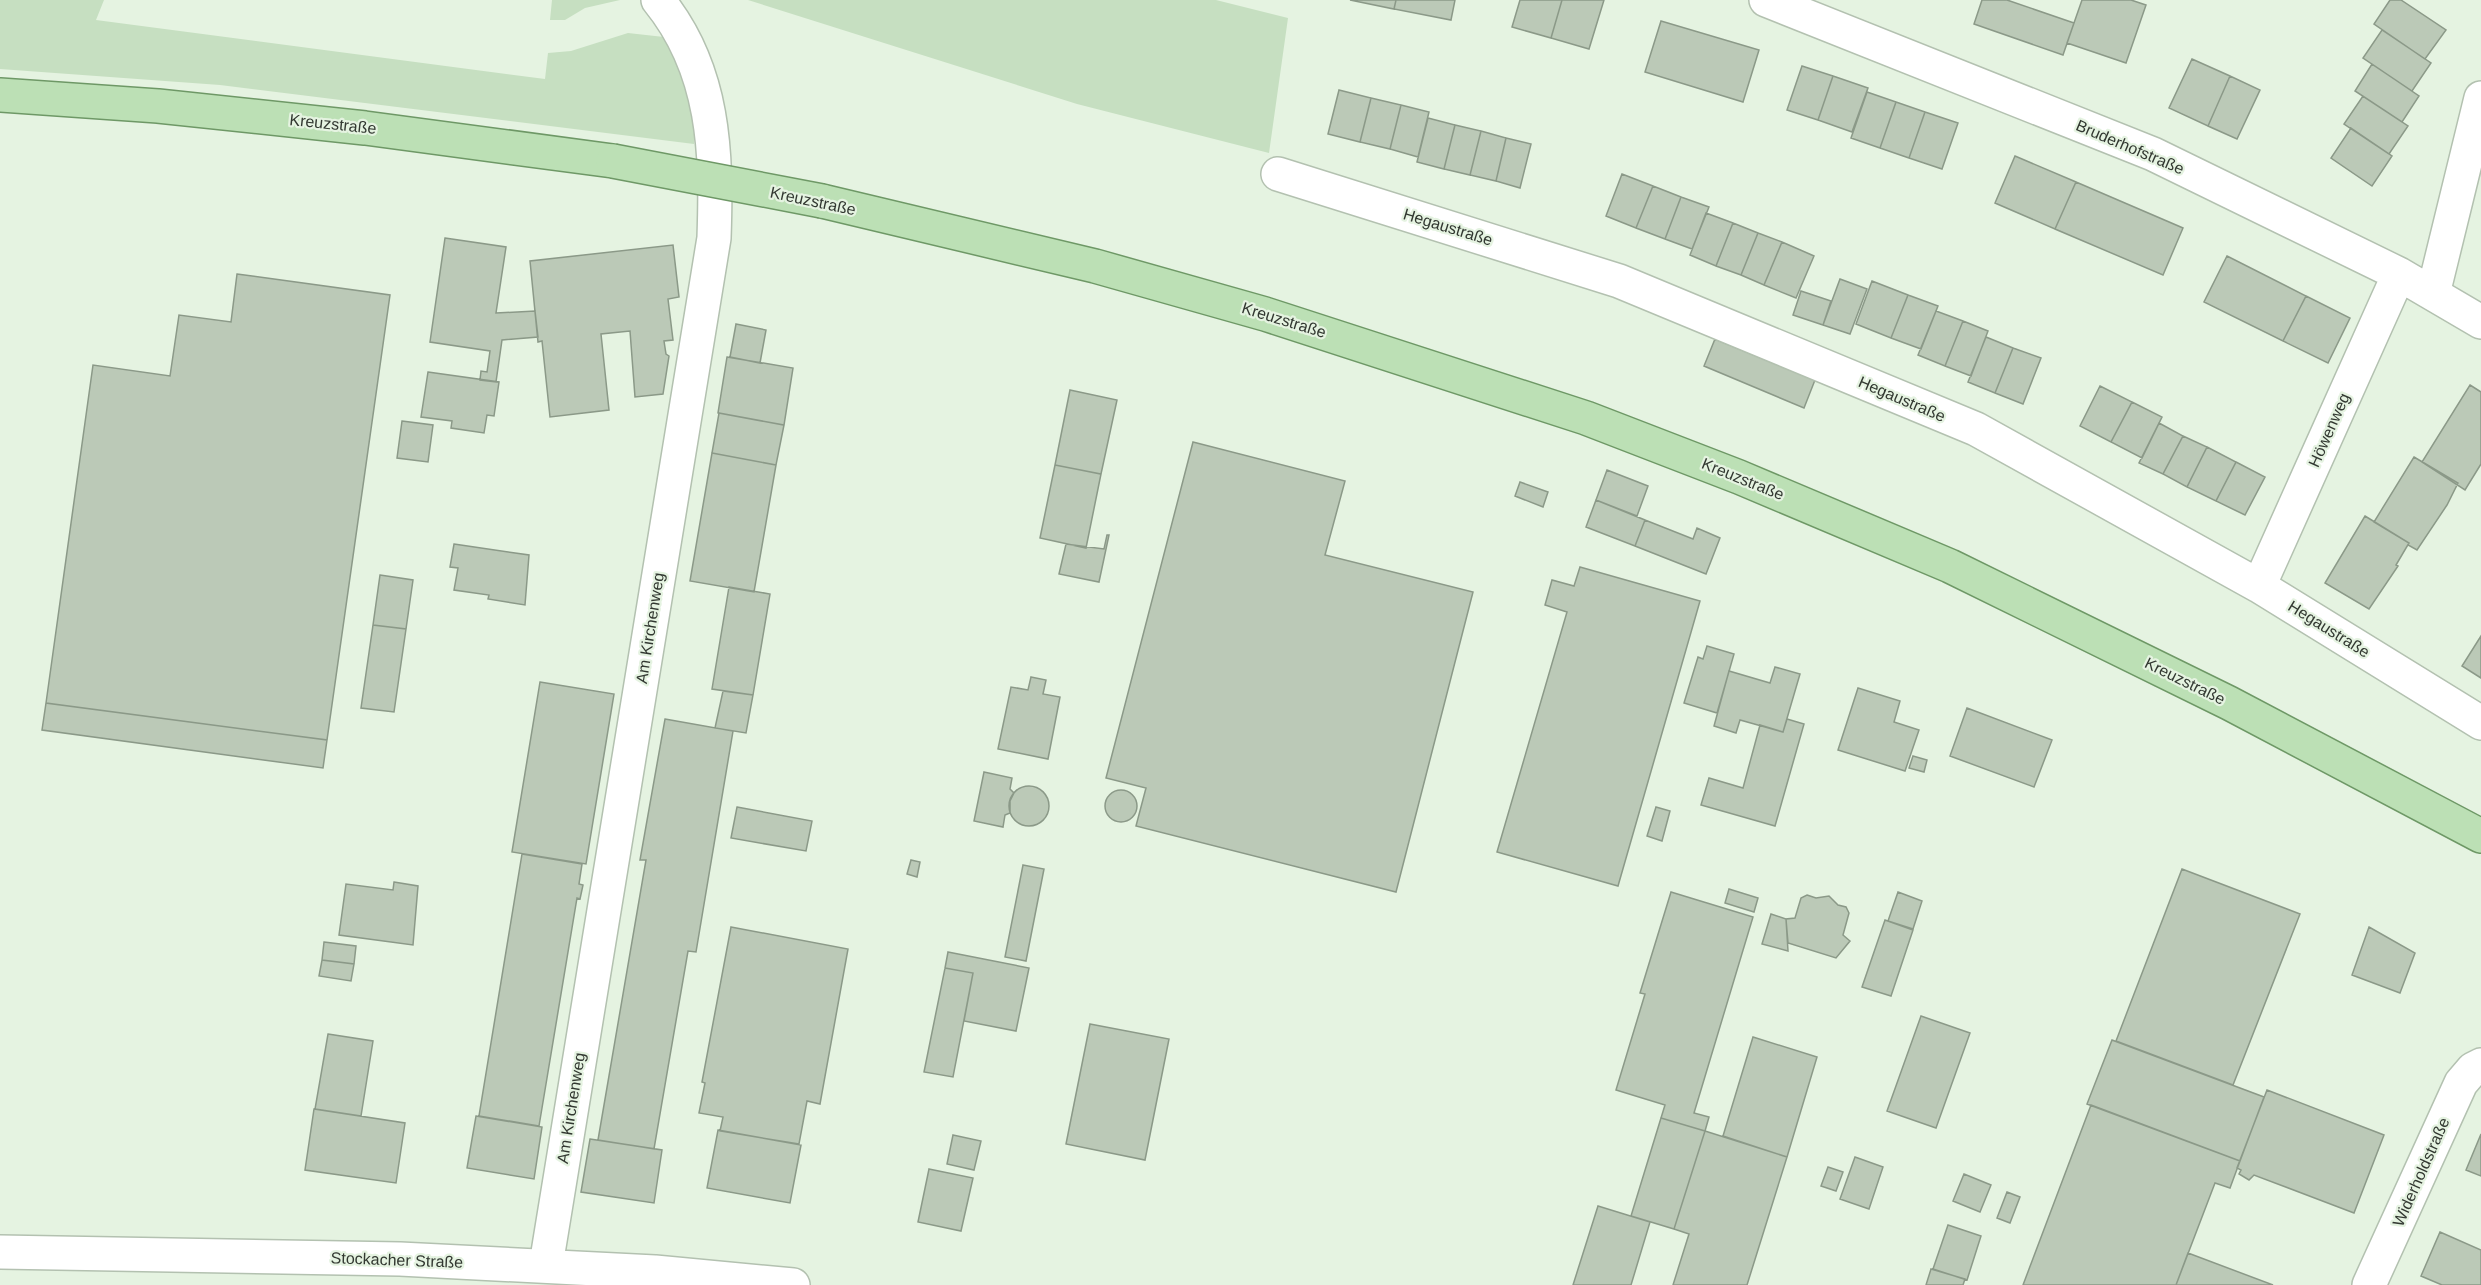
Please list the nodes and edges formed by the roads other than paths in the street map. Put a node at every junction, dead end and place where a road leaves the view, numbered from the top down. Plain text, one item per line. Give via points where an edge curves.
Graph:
1 (658, 0) edge
2 (1766, 0) edge
3 (0, 95) edge
4 (2481, 98) edge
5 (1278, 174) dead end
6 (2399, 274) junction
7 (2433, 294) junction
8 (2481, 322) edge
9 (2259, 586) junction
10 (2481, 723) edge
11 (2481, 836) edge
12 (2481, 1065) edge
13 (0, 1252) edge
14 (546, 1265) junction
15 (398, 1272) edge
16 (793, 1285) edge
17 (2369, 1285) edge

1 - 14 street, Am Kirchenweg via 670,14 701,75 716,180 714,238
2 - 6 street, Bruderhofstraße via 2153,154
3 - 11 main road, Kreuzstraße, bridge via 158,106 365,128 613,161 822,201 1095,266 1265,314 1586,418 1950,566 2229,703
4 - 7 street
5 - 9 street, Hegaustraße via 1619,281 1976,429
6 - 7 street, Bruderhofstraße
6 - 9 street, Höwenweg
7 - 8 street, Bruderhofstraße
9 - 10 street, Hegaustraße
12 - 17 street, Widerholdstraße via 2461,1083
13 - 15 street, Stockacher Straße
14 - 15 street, Stockacher Straße
14 - 16 street, Stockacher Straße

